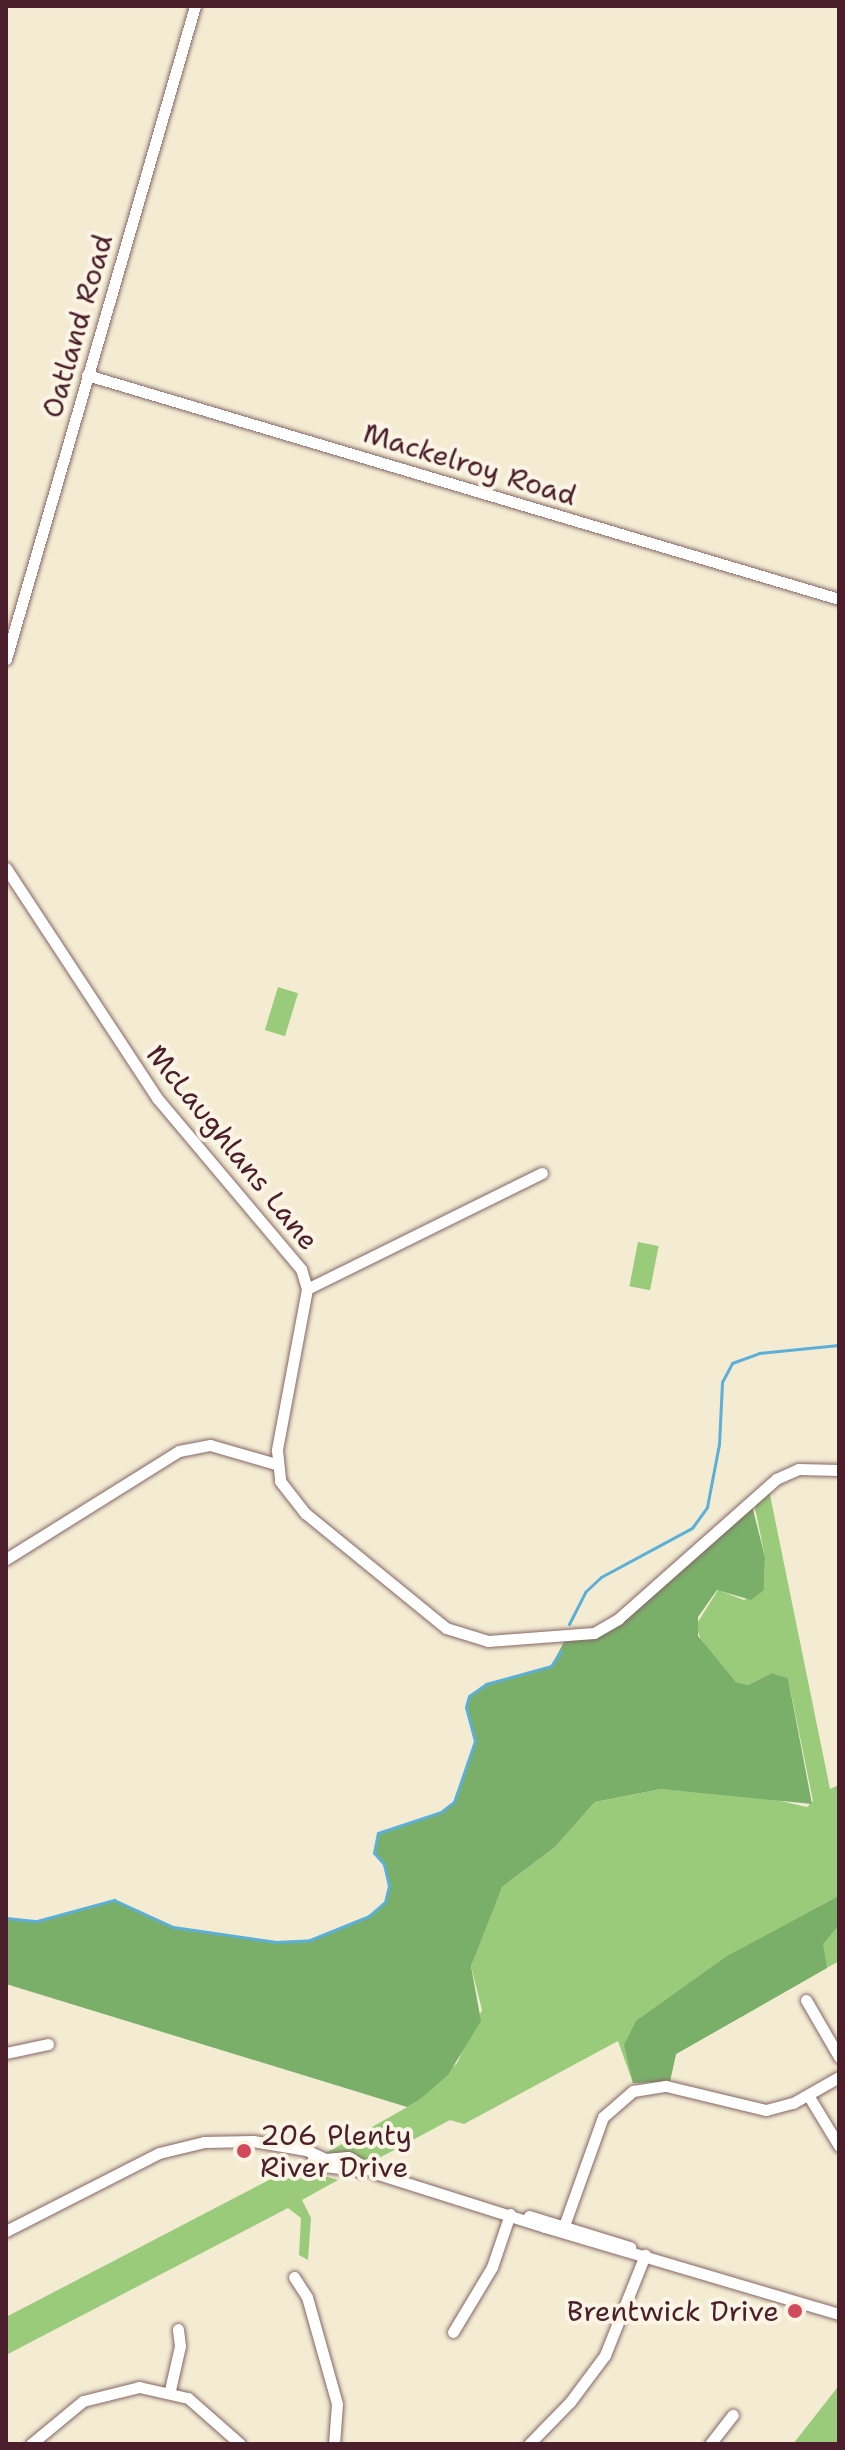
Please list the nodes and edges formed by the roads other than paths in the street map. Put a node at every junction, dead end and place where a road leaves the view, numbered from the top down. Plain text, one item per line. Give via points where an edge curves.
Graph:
1 (195, 6) edge
2 (87, 375) junction
3 (839, 599) edge
4 (6, 659) edge
5 (6, 868) edge
6 (542, 1173) dead end
7 (307, 1289) junction
8 (276, 1464) junction
9 (839, 1470) edge
10 (6, 1559) edge
11 (806, 2000) dead end
12 (48, 2044) dead end
13 (6, 2053) edge
14 (839, 2057) edge
15 (839, 2077) edge
16 (808, 2095) junction
17 (839, 2146) edge
18 (510, 2214) junction
19 (569, 2228) junction
20 (6, 2231) edge
21 (645, 2255) junction
22 (294, 2277) dead end
23 (839, 2314) edge
24 (178, 2329) dead end
25 (453, 2332) dead end
26 (170, 2390) junction
27 (733, 2415) dead end
28 (31, 2444) edge
29 (240, 2444) edge
30 (334, 2444) edge
31 (529, 2444) edge
32 (710, 2444) edge

1 - 2 street, Oatland Road
2 - 3 street, Mackelroy Road
2 - 4 street, Oatland Road
5 - 7 street, McLaughlans Lane via 157,1098 294,1257
6 - 7 street
7 - 8 street, McLaughlans Lane
8 - 9 street via 280,1481 305,1513 446,1628 488,1641 582,1636 607,1627 776,1479 798,1469
8 - 10 street via 210,1445 179,1451
11 - 14 street
12 - 13 street
15 - 16 street
16 - 17 street
16 - 19 street via 777,2108 754,2110 666,2086 639,2088 603,2117
18 - 19 street
18 - 20 street via 378,2174 348,2157 325,2159 295,2148 237,2140 171,2149
18 - 25 street via 488,2277
19 - 21 street
21 - 23 street
21 - 31 street via 605,2355
22 - 30 street via 307,2297 337,2404
24 - 26 street via 180,2346
26 - 28 street via 139,2387 100,2393 68,2409
26 - 29 street via 204,2410
27 - 32 street

